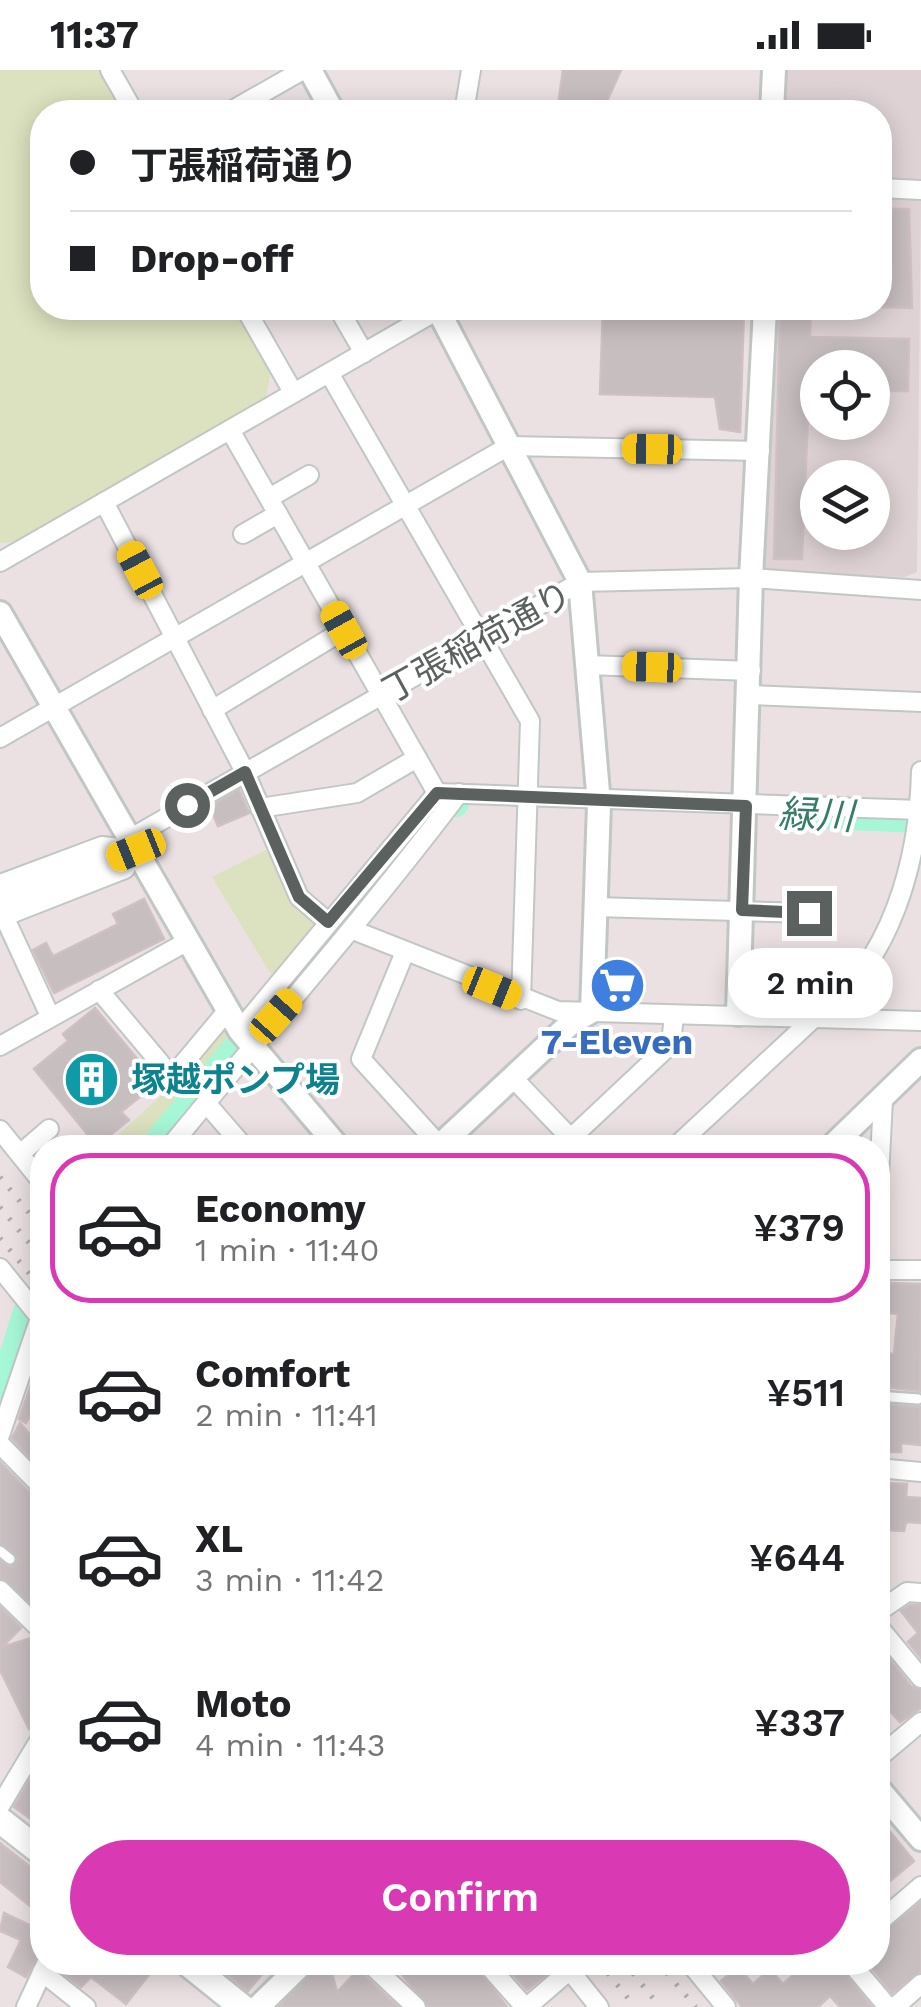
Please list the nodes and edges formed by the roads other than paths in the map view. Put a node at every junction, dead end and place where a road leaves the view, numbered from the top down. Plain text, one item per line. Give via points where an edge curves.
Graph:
1 (110, 70) edge
2 (302, 70) edge
3 (310, 70) edge
4 (471, 70) edge
5 (774, 70) edge
6 (127, 100) edge
7 (250, 100) edge
8 (326, 100) edge
9 (466, 100) edge
10 (773, 100) edge
11 (892, 189) edge
12 (921, 190) edge
13 (251, 320) edge
14 (345, 320) edge
15 (419, 320) edge
16 (443, 320) edge
17 (765, 320) edge
18 (364, 353) junction
19 (330, 373) junction
20 (293, 392) junction
21 (230, 430) junction
22 (508, 446) junction
23 (760, 451) junction
24 (309, 475) dead end
25 (104, 502) junction
26 (404, 504) junction
27 (273, 506) junction
28 (243, 534) dead end
29 (304, 560) junction
30 (0, 562) edge
31 (751, 578) junction
32 (580, 582) junction
33 (921, 590) edge
34 (0, 613) edge
35 (344, 630) junction
36 (175, 638) junction
37 (481, 639) junction
38 (587, 665) junction
39 (750, 670) junction
40 (381, 695) junction
41 (750, 695) junction
42 (921, 702) edge
43 (53, 706) junction
44 (212, 710) junction
45 (0, 738) edge
46 (418, 758) junction
47 (245, 772) junction
48 (921, 772) edge
49 (450, 798) junction
50 (526, 801) junction
51 (599, 807) junction
52 (260, 808) junction
53 (745, 811) junction
54 (920, 815) edge
55 (126, 849) junction
56 (0, 884) edge
57 (594, 907) junction
58 (742, 910) junction
59 (1, 912) edge
60 (809, 913) dead end
61 (328, 922) junction
62 (353, 930) junction
63 (188, 941) junction
64 (406, 952) junction
65 (99, 990) junction
66 (521, 1000) junction
67 (592, 1011) junction
68 (738, 1014) junction
69 (674, 1015) junction
70 (50, 1016) junction
71 (815, 1017) junction
72 (921, 1021) edge
73 (242, 1032) junction
74 (0, 1046) edge
75 (921, 1060) edge
76 (513, 1078) junction
77 (883, 1100) junction
78 (206, 1102) junction
79 (49, 1129) dead end
80 (0, 1130) edge
81 (42, 1135) edge
82 (179, 1135) edge
83 (234, 1135) edge
84 (325, 1135) edge
85 (428, 1135) edge
86 (450, 1135) edge
87 (568, 1135) edge
88 (584, 1135) edge
89 (688, 1135) edge
90 (844, 1135) edge
91 (881, 1135) edge
92 (30, 1145) edge
93 (20, 1154) junction
94 (30, 1167) edge
95 (0, 1268) edge
96 (890, 1270) edge
97 (921, 1270) edge
98 (30, 1304) edge
99 (30, 1350) edge
100 (890, 1397) edge
101 (918, 1399) dead end
102 (0, 1436) edge
103 (0, 1444) edge
104 (890, 1469) edge
105 (921, 1472) edge
106 (30, 1475) edge
107 (0, 1550) edge
108 (10, 1560) dead end
109 (0, 1590) edge
110 (921, 1593) edge
111 (890, 1604) edge
112 (30, 1619) edge
113 (890, 1641) edge
114 (921, 1678) edge
115 (921, 1722) edge
116 (890, 1748) edge
117 (30, 1756) edge
118 (890, 1802) edge
119 (0, 1806) edge
120 (0, 1820) edge
121 (921, 1839) edge
122 (30, 1844) edge
123 (921, 1886) edge
124 (890, 1913) edge
125 (40, 1975) edge
126 (52, 1975) edge
127 (202, 1975) edge
128 (291, 1975) edge
129 (382, 1975) edge
130 (497, 1975) edge
131 (557, 1975) edge
132 (573, 1975) edge
133 (700, 1975) edge
134 (862, 1975) edge
135 (921, 1984) edge
136 (26, 2007) edge
137 (86, 2007) edge
138 (242, 2007) edge
139 (258, 2007) edge
140 (416, 2007) edge
141 (526, 2007) edge
142 (599, 2007) edge
143 (726, 2007) edge
144 (891, 2007) edge

1 - 6 street
2 - 7 street
3 - 8 street
4 - 9 street
5 - 10 street
11 - 12 street
13 - 20 street
14 - 18 street
15 - 18 street
16 - 22 street
17 - 23 street
18 - 19 street
19 - 20 street
19 - 26 street
20 - 21 street
21 - 25 street
21 - 27 street
22 - 23 street
22 - 26 street
22 - 32 street
23 - 31 street
24 - 27 street
25 - 30 street
25 - 36 street
26 - 29 street
26 - 37 street
27 - 28 street
27 - 29 street
29 - 35 street
29 - 36 street
31 - 32 street, 丁張稲荷通り
31 - 33 street, 丁張稲荷通り
31 - 39 street
32 - 37 street, 丁張稲荷通り
32 - 38 street
34 - 43 street
35 - 40 street
35 - 44 street
36 - 43 street
36 - 44 street
37 - 40 street, 丁張稲荷通り
37 - 50 street via 530,721
38 - 39 street
38 - 51 street
39 - 41 street
40 - 46 street
40 - 47 street, 丁張稲荷通り
41 - 42 street
41 - 53 street
43 - 45 street
43 - 55 street
44 - 47 street
46 - 49 street
46 - 52 street via 357,793
47 - 52 street
47 - 55 street, 丁張稲荷通り
48 - 54 street
49 - 50 street
49 - 61 street
49 - 62 street
50 - 51 street
50 - 66 street
51 - 53 street
51 - 57 street
52 - 61 street via 299,897
53 - 54 street
53 - 58 street
54 - 71 street via 903,894 878,943 837,1002
55 - 56 street via 102,846
55 - 59 street
55 - 63 street
57 - 58 street
57 - 67 street
58 - 60 street
58 - 68 street
59 - 70 street
61 - 73 street
62 - 64 street
62 - 73 street
63 - 65 street
63 - 73 street
64 - 66 street
64 - 85 street via 362,1058
65 - 70 street
65 - 73 street via 172,1077
66 - 67 street via 558,1011
67 - 69 street
67 - 76 street
68 - 69 street
68 - 71 street
69 - 88 street via 671,1044
70 - 74 street
71 - 72 street
71 - 89 street
73 - 78 street
73 - 84 street
75 - 77 street
76 - 86 street
76 - 87 street
77 - 90 street
77 - 91 street
78 - 82 street
78 - 83 street
79 - 81 street
80 - 93 street
92 - 93 street
93 - 94 street
95 - 98 street
96 - 97 street
99 - 102 street
100 - 101 lane
103 - 106 street
104 - 105 street
107 - 108 lane
109 - 112 street
110 - 111 street via 907,1592
113 - 114 street
115 - 116 street
117 - 119 street
118 - 121 street
120 - 122 main road
123 - 124 street
125 - 136 street
126 - 137 street
127 - 138 main road
128 - 139 street
129 - 140 street
130 - 141 street
131 - 141 street
132 - 142 street
133 - 143 street
134 - 144 street
135 - 144 street

